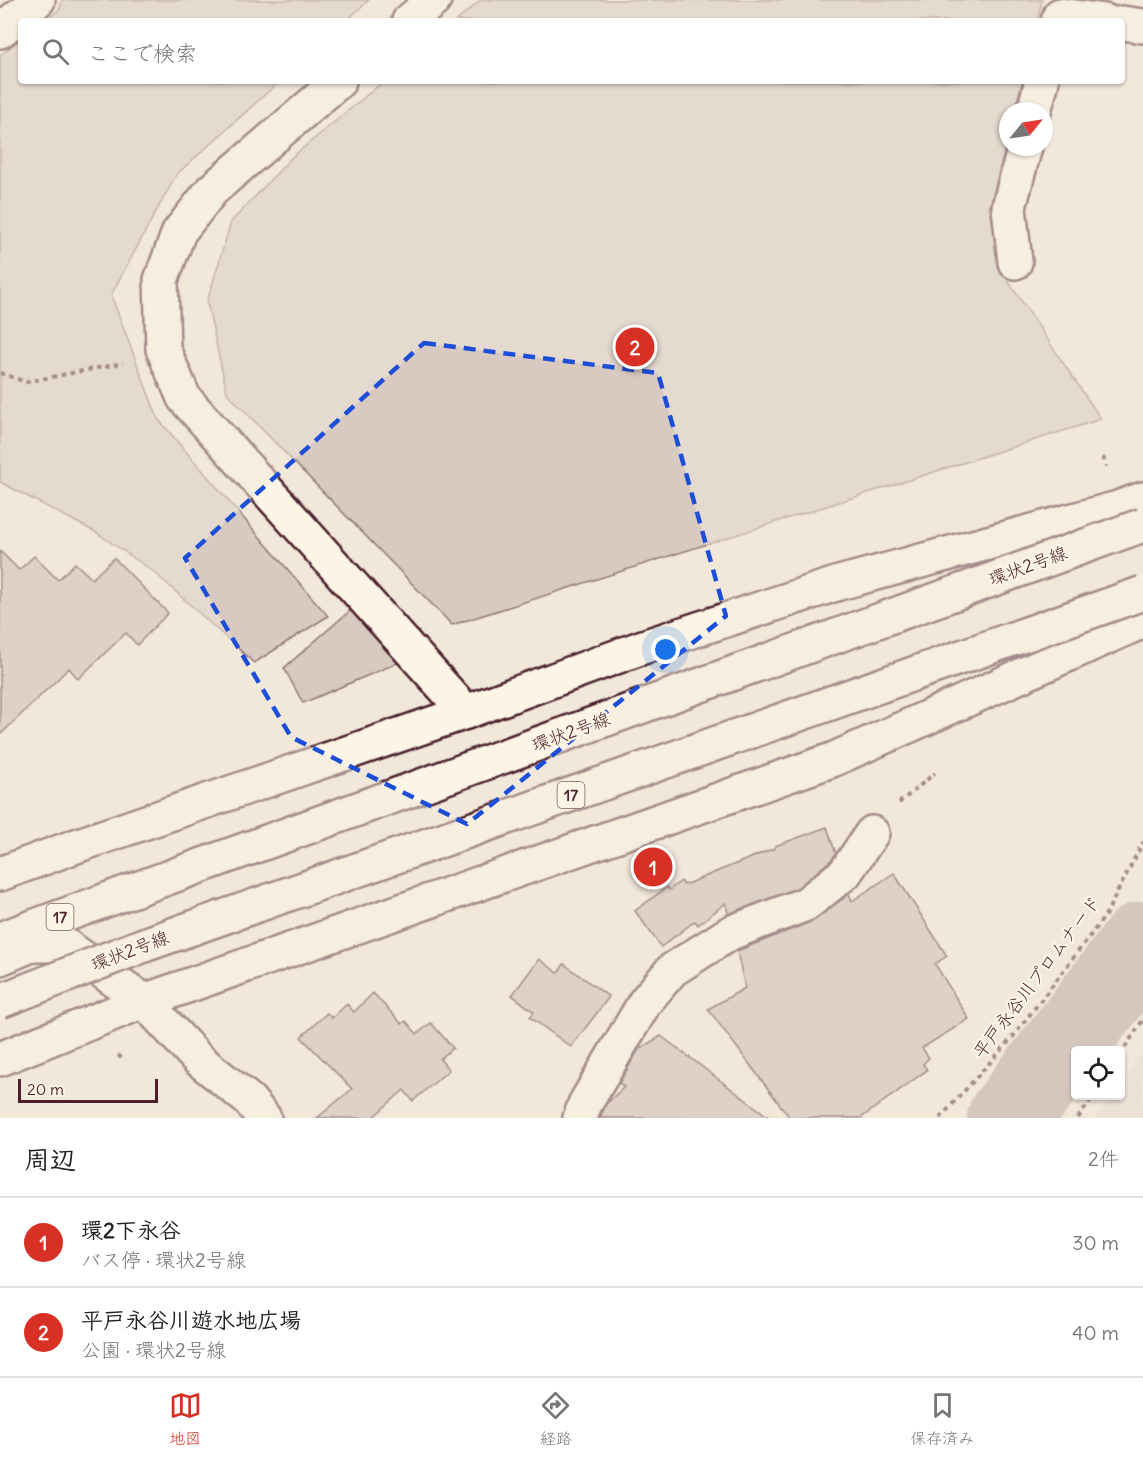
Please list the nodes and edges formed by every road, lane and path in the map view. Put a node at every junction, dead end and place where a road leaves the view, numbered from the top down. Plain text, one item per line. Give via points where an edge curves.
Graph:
1 (38, 0) edge
2 (434, 0) edge
3 (413, 18) edge
4 (1059, 18) edge
5 (1082, 18) edge
6 (1125, 23) edge
7 (1143, 26) edge
8 (0, 31) edge
9 (336, 84) edge
10 (1041, 84) edge
11 (1036, 102) edge
12 (1022, 156) edge
13 (1015, 262) dead end
14 (124, 363) dead end
15 (0, 373) edge
16 (1143, 499) edge
17 (1143, 525) edge
18 (1143, 593) edge
19 (1143, 621) edge
20 (466, 712) junction
21 (872, 834) dead end
22 (1143, 842) edge
23 (0, 874) edge
24 (0, 939) edge
25 (0, 958) edge
26 (0, 1001) edge
27 (144, 1001) junction
28 (1143, 1020) edge
29 (1125, 1047) edge
30 (0, 1059) edge
31 (1091, 1100) edge
32 (264, 1118) edge
33 (580, 1118) edge
34 (940, 1118) edge
35 (1078, 1118) edge

1 - 8 main road
2 - 3 main road
4 - 5 main road
6 - 7 main road
9 - 20 main road via 212,190 179,232 161,280 163,349 184,398
10 - 11 main road
12 - 13 main road via 1009,207
14 - 15 path via 26,382
16 - 20 main road via 839,583 643,647
17 - 24 main road, 環状2号線 / 17, bridge
18 - 26 main road, 環状2号線 / 17, bridge via 155,941
19 - 27 main road via 832,760
20 - 23 main road
21 - 33 main road via 845,873 806,904 730,933 672,970 645,1002
22 - 34 path, 平戸永谷川プロムナード via 1105,916 1012,1038
25 - 27 main road via 31,945 65,945
27 - 30 main road
27 - 32 main road via 198,1059 249,1100
28 - 29 path
31 - 35 path

